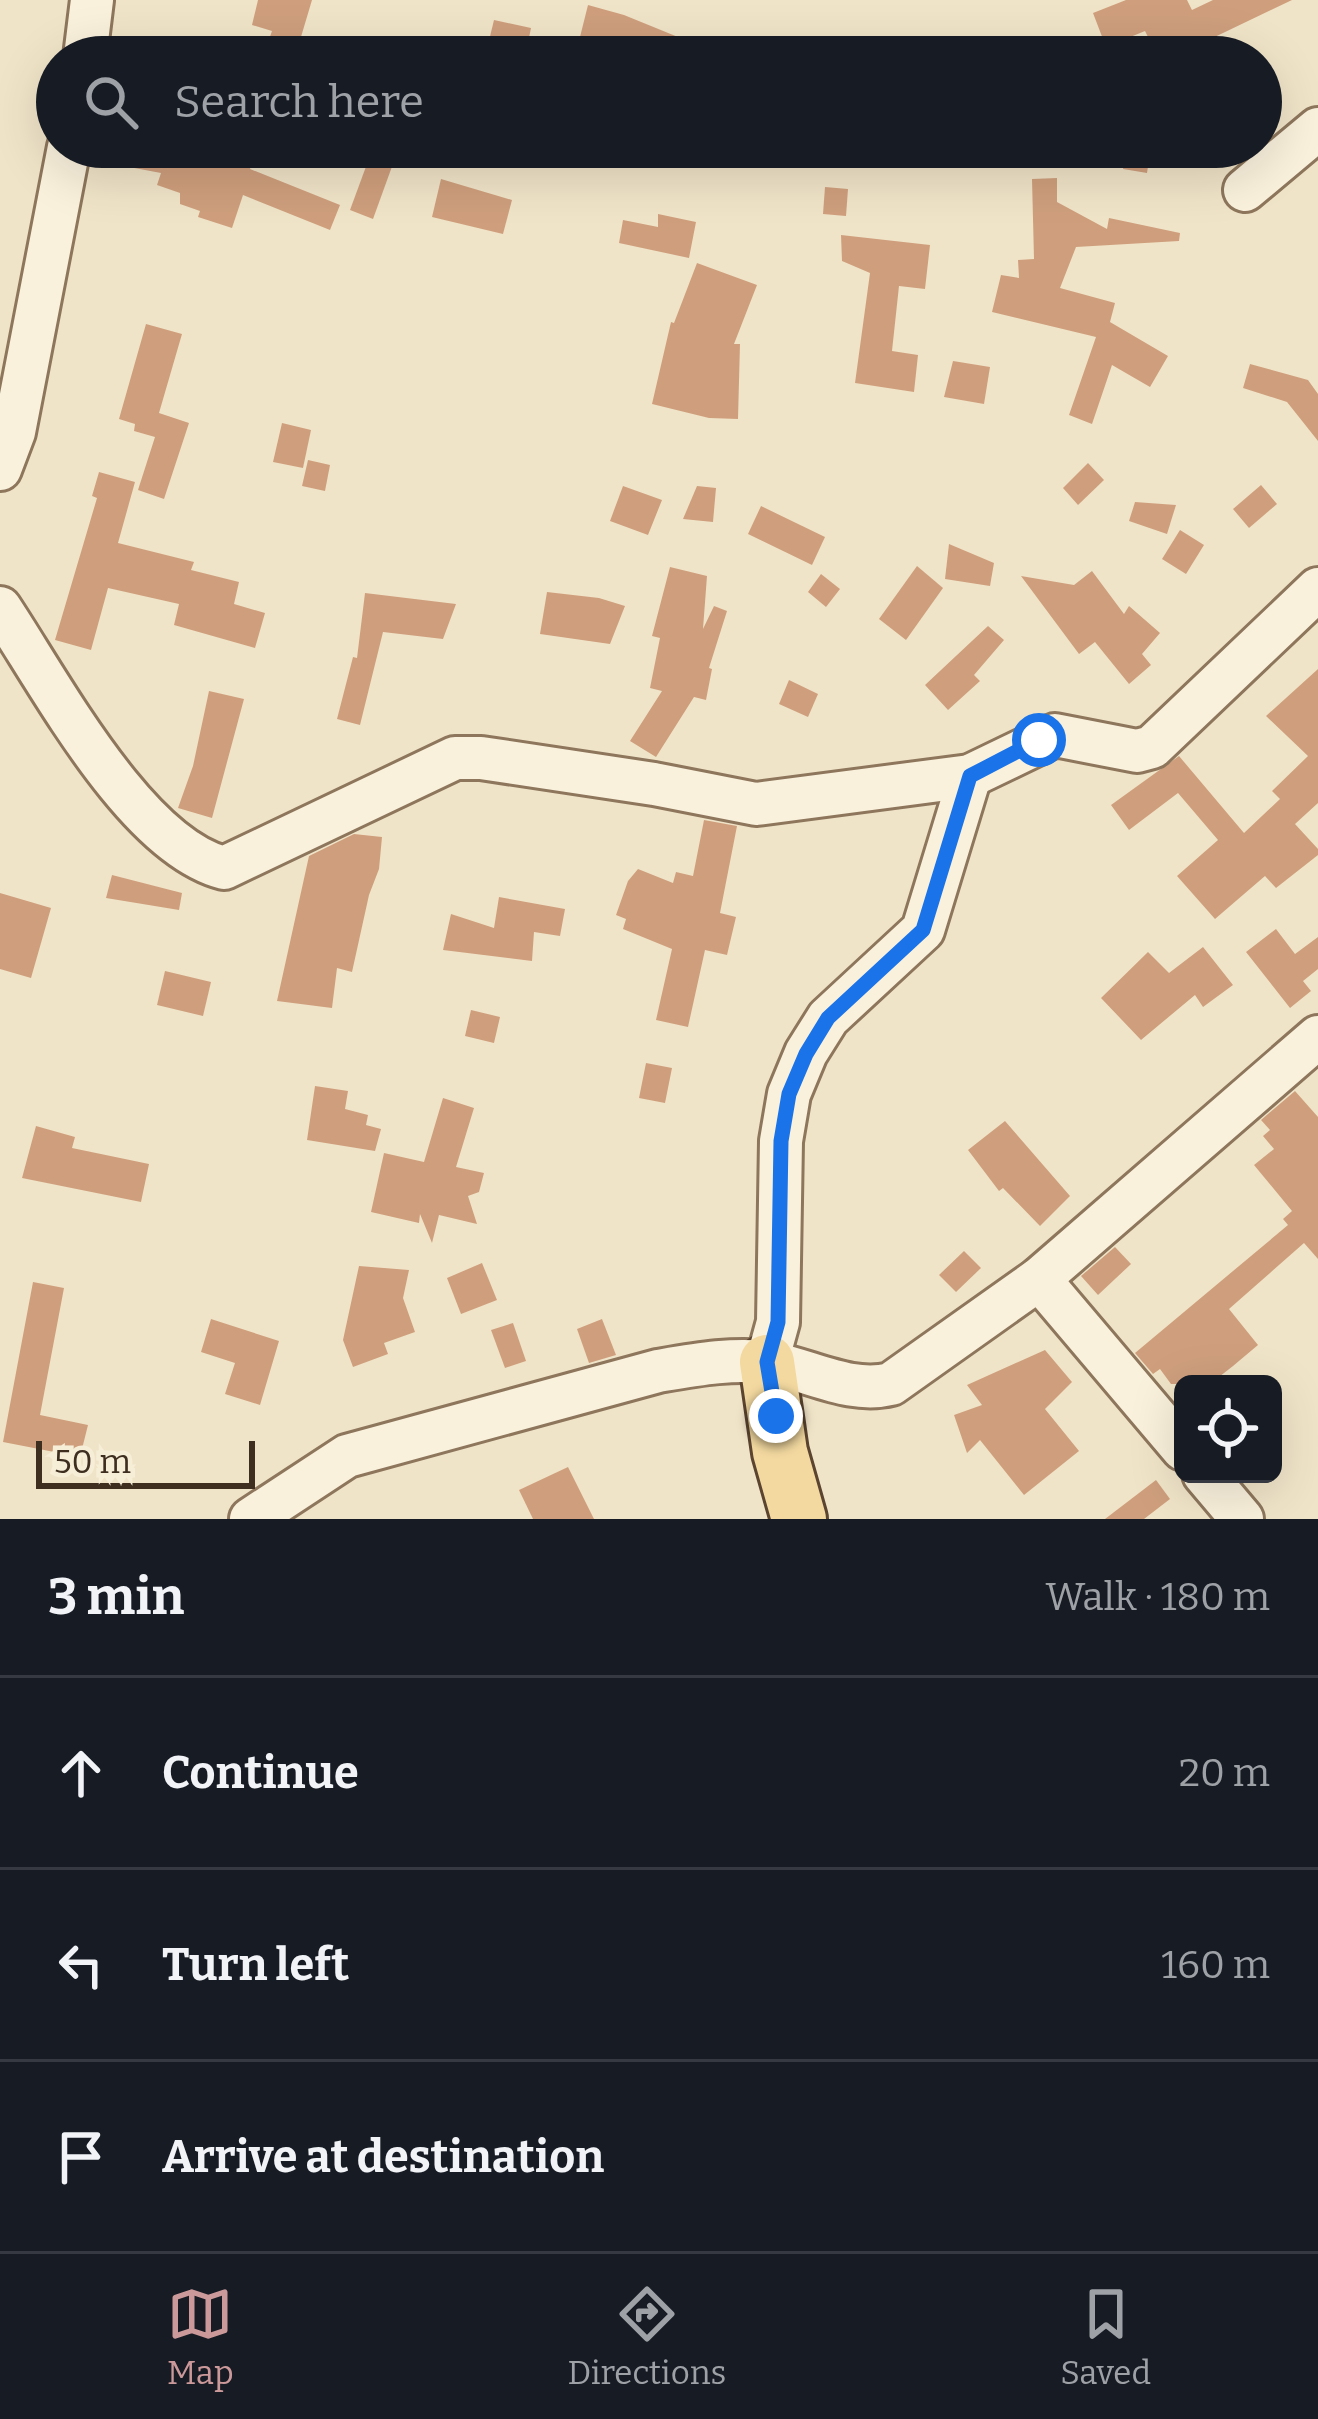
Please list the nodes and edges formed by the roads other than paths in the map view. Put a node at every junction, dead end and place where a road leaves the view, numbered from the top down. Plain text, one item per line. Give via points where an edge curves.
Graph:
1 (92, 0) edge
2 (88, 36) edge
3 (1318, 130) edge
4 (1282, 160) edge
5 (65, 168) edge
6 (1272, 168) edge
7 (1245, 190) dead end
8 (0, 470) edge
9 (1318, 589) edge
10 (0, 608) edge
11 (970, 776) junction
12 (1318, 1037) edge
13 (1039, 1279) junction
14 (767, 1362) junction
15 (1174, 1438) edge
16 (1212, 1483) edge
17 (250, 1519) edge
18 (800, 1519) edge
19 (1242, 1519) edge

1 - 2 street
3 - 4 street
5 - 8 street
6 - 7 street
9 - 11 street via 1152,747 1054,735
10 - 11 street via 114,780 170,842 224,868 454,758 756,804
11 - 14 street via 923,930 828,1018 789,1094 778,1322
12 - 13 street
13 - 14 street via 891,1384 869,1389
13 - 15 street
14 - 17 street via 658,1371 386,1444 331,1465
14 - 18 main road
16 - 19 street

